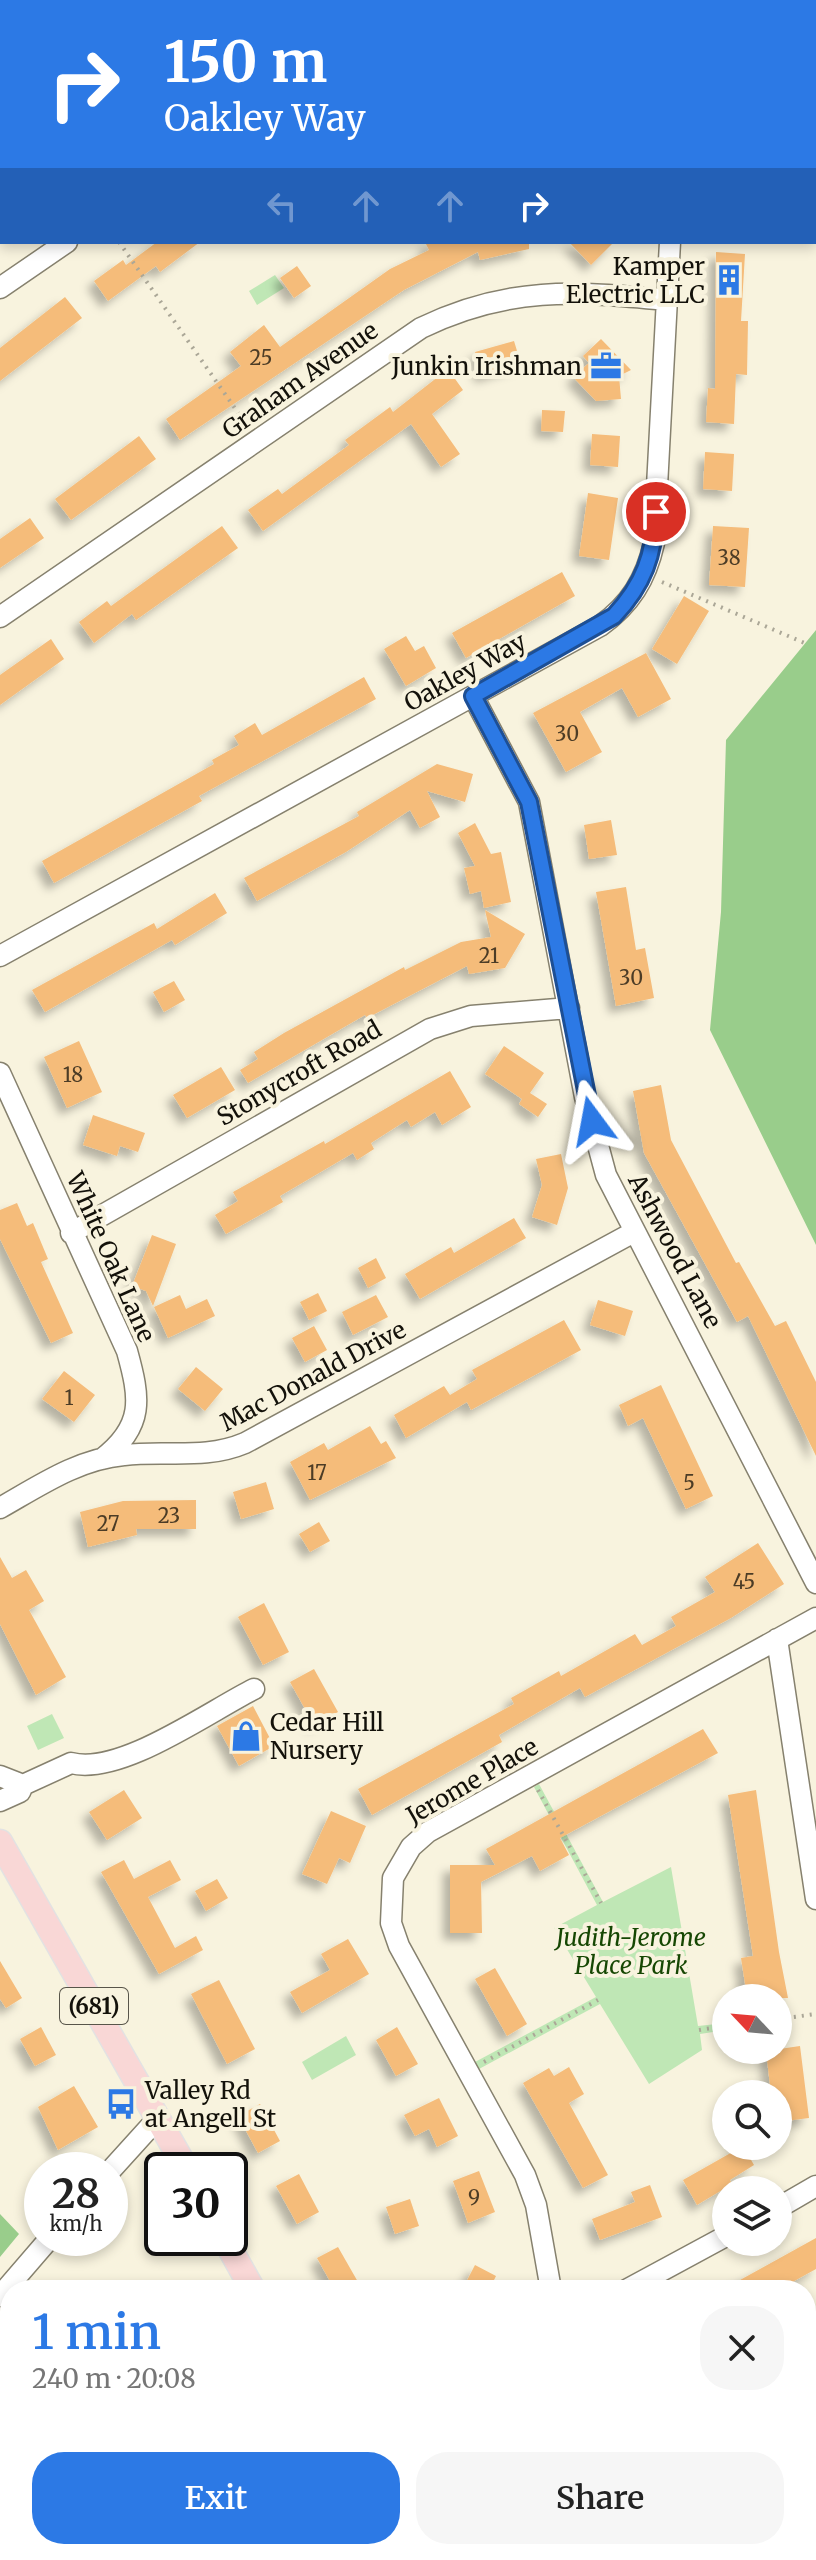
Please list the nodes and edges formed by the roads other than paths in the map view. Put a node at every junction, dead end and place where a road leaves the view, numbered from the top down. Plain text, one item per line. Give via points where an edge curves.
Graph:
1 (64, 244) edge
2 (670, 244) edge
3 (0, 288) edge
4 (667, 300) junction
5 (0, 617) edge
6 (473, 696) junction
7 (0, 956) edge
8 (569, 1008) junction
9 (0, 1073) edge
10 (634, 1232) junction
11 (71, 1233) junction
12 (102, 1459) junction
13 (0, 1508) edge
14 (816, 1583) edge
15 (816, 1618) edge
16 (777, 1639) junction
17 (254, 1689) dead end
18 (0, 1776) edge
19 (23, 1785) junction
20 (0, 1801) edge
21 (0, 1842) edge
22 (816, 1899) edge
23 (158, 2118) junction
24 (127, 2152) edge
25 (177, 2152) edge
26 (816, 2186) edge
27 (792, 2200) edge
28 (712, 2244) edge
29 (34, 2256) edge
30 (234, 2256) edge
31 (14, 2280) edge
32 (247, 2280) edge
33 (549, 2280) edge
34 (645, 2280) edge

1 - 3 street
2 - 4 street, Oakley Way
4 - 5 street, Graham Avenue via 559,292 486,302 452,313 421,328
4 - 6 street, Oakley Way via 654,543 645,575 632,597 600,626
6 - 7 street, Oakley Way
6 - 8 street, Ashwood Lane via 529,802
8 - 10 street, Ashwood Lane via 598,1152
8 - 11 street, Stonycroft Road via 471,1016 430,1029
9 - 11 street, White Oak Lane
10 - 12 street, Mac Donald Drive via 222,1453
10 - 14 street, Ashwood Lane
11 - 12 street, White Oak Lane via 127,1351 137,1385 133,1425
12 - 13 street, Mac Donald Drive via 62,1472
15 - 16 street, Jerome Place
16 - 22 street
16 - 33 street, Jerome Place via 428,1832 411,1847 393,1878 391,1923 399,1946 525,2175
17 - 19 street via 147,1748 87,1767 71,1763
18 - 19 street
19 - 20 street via 20,1792
21 - 23 main road, (681)
23 - 24 street
23 - 25 main road, (681)
26 - 27 street
28 - 34 street
29 - 31 street
30 - 32 main road

